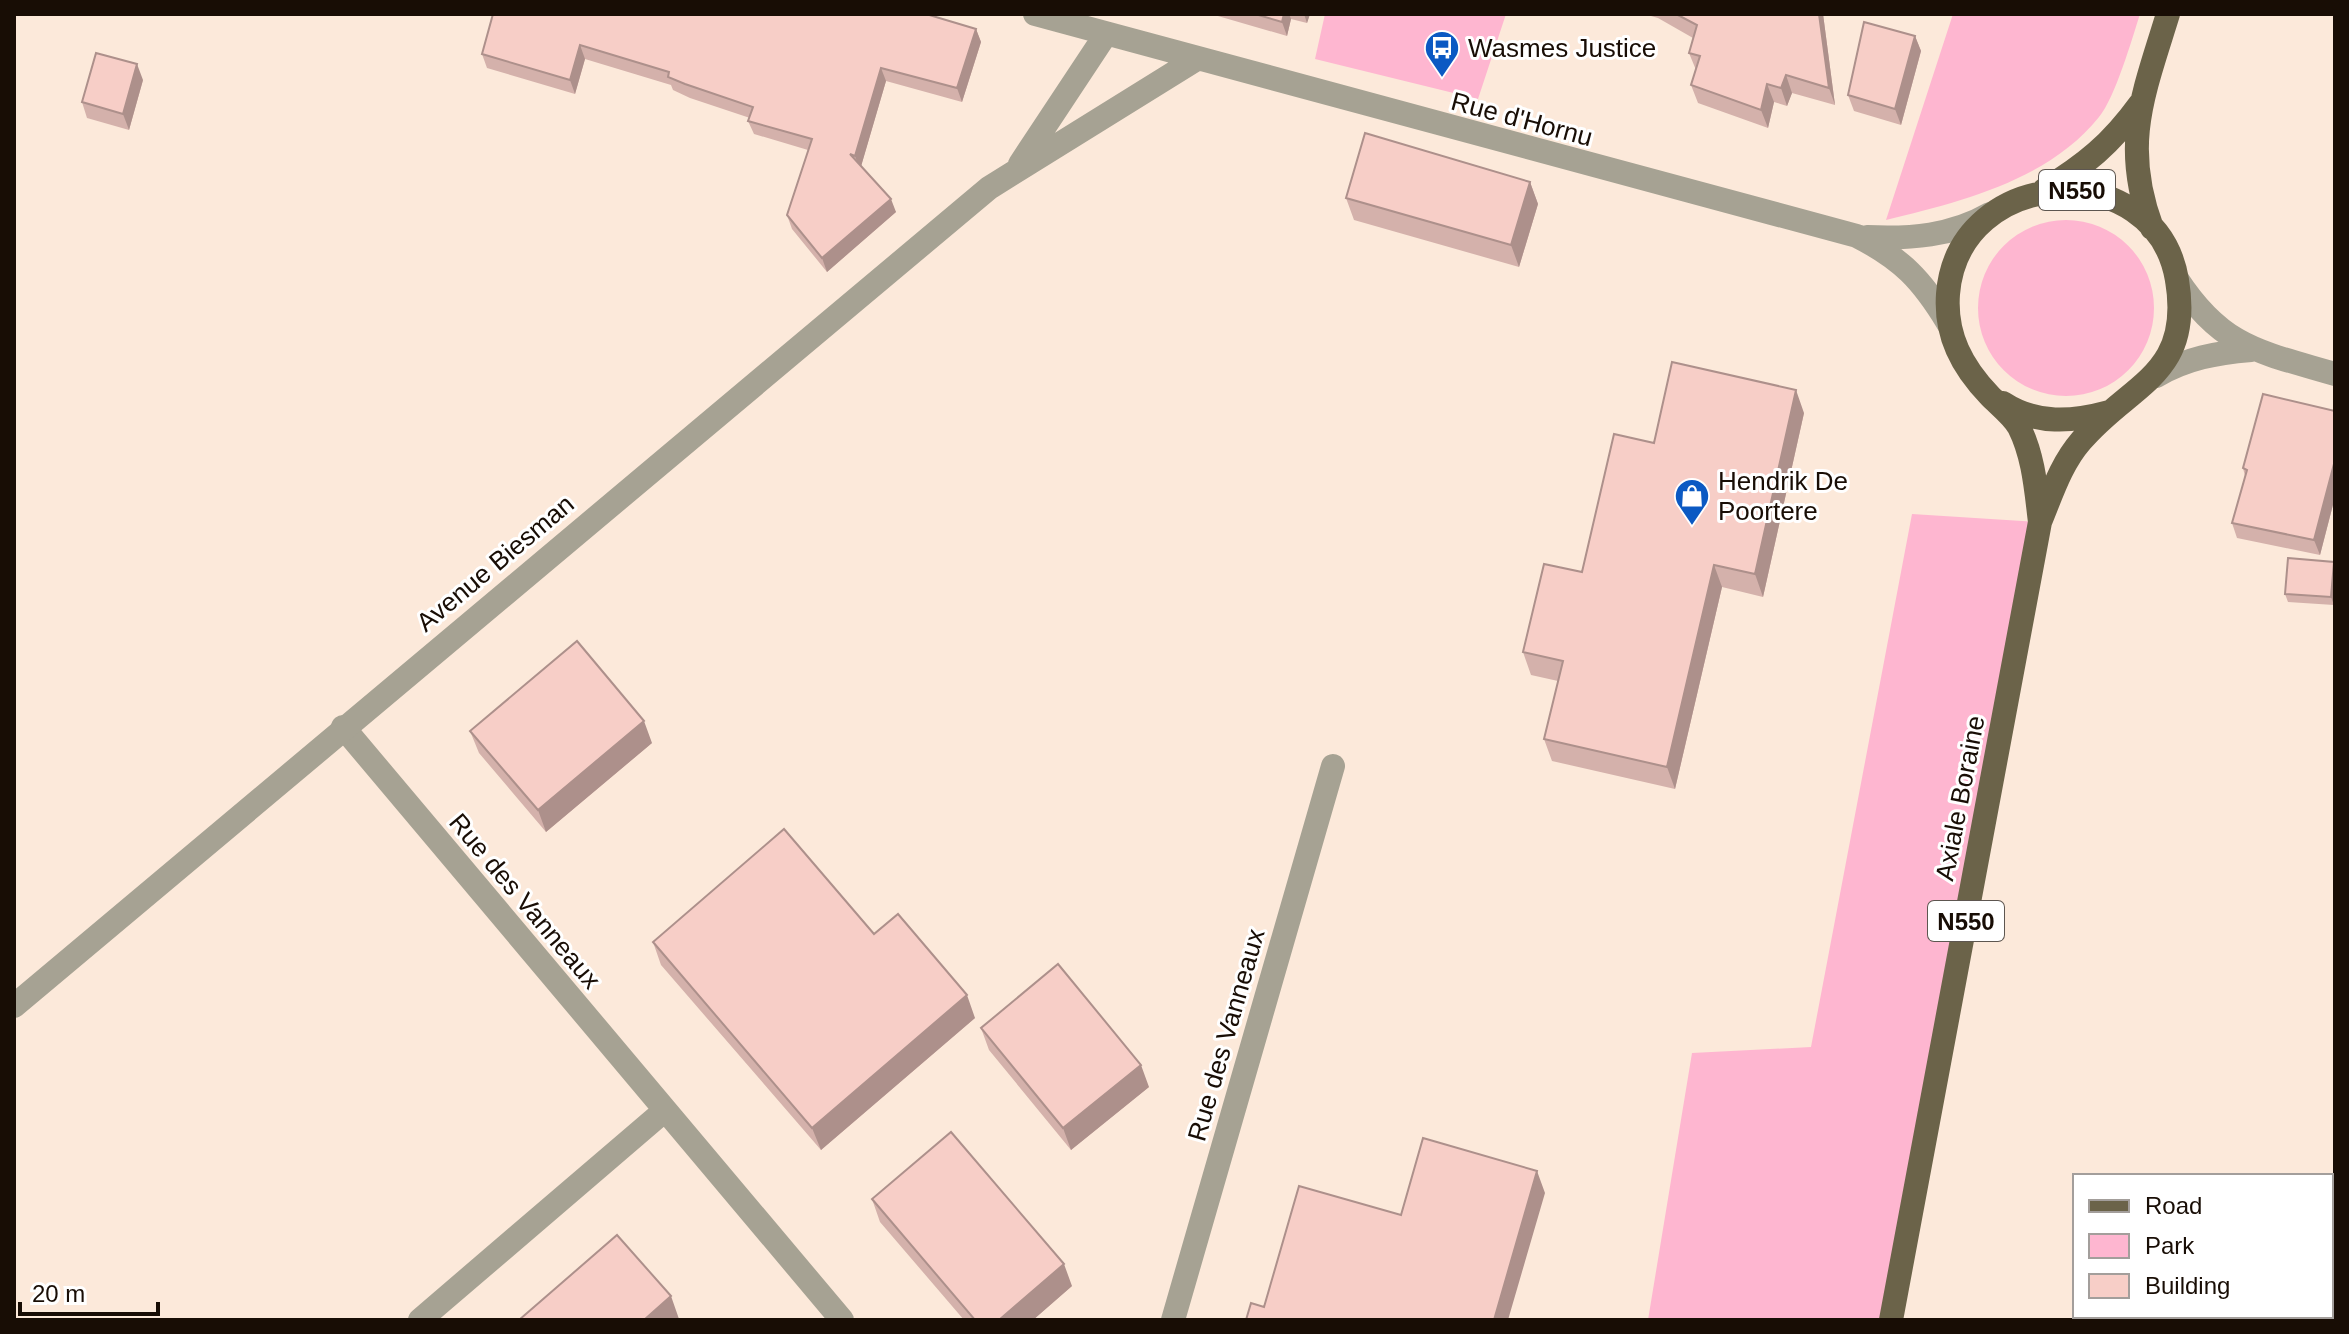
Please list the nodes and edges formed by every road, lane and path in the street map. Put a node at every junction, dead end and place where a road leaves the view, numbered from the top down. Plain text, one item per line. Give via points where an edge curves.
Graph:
1 (1035, 14) edge
2 (2168, 14) edge
3 (1106, 34) junction
4 (1195, 60) junction
5 (2141, 102) junction
6 (1016, 169) junction
7 (2043, 191) junction
8 (1995, 211) junction
9 (2153, 230) junction
10 (1857, 236) junction
11 (2177, 279) junction
12 (1948, 323) junction
13 (2251, 350) junction
14 (2335, 374) edge
15 (2156, 376) junction
16 (1988, 394) junction
17 (2109, 412) junction
18 (2040, 522) junction
19 (343, 727) junction
20 (1333, 766) dead end
21 (14, 1006) edge
22 (664, 1111) junction
23 (420, 1320) edge
24 (842, 1320) edge
25 (1173, 1320) edge
26 (1891, 1320) edge

1 - 3 street, Rue d'Hornu
2 - 5 main road, N550
3 - 4 street, Rue d'Hornu
3 - 6 street, Avenue Biesman
4 - 6 street, Avenue Biesman
4 - 10 street, Rue d'Hornu
5 - 7 main road, N550 via 2114,139
5 - 9 main road, N550 via 2136,175
6 - 19 street, Avenue Biesman
7 - 8 main road, Axiale Boraine / N550
7 - 9 main road, Axiale Boraine / N550 via 2084,190 2122,204
8 - 10 street via 1966,228 1904,238
8 - 12 main road, Axiale Boraine / N550 via 1972,233 1956,261 1948,291
9 - 11 main road, Axiale Boraine / N550
10 - 12 street via 1891,253 1925,285
11 - 13 street via 2198,311
11 - 15 main road, Axiale Boraine / N550 via 2180,313 2173,346
12 - 16 main road, Axiale Boraine / N550 via 1969,373
13 - 14 street
13 - 15 street via 2180,362
15 - 17 main road, Axiale Boraine / N550
16 - 17 main road, Axiale Boraine / N550 via 2015,411 2046,420 2078,420
16 - 18 main road, Axiale Boraine / N550 via 2018,424 2031,458
17 - 18 main road, Axiale Boraine / N550 via 2063,466
18 - 26 main road, Axiale Boraine / N550
19 - 21 street, Avenue Biesman
19 - 22 street, Rue des Vanneaux
20 - 25 street, Rue des Vanneaux
22 - 23 street
22 - 24 street, Rue des Vanneaux

